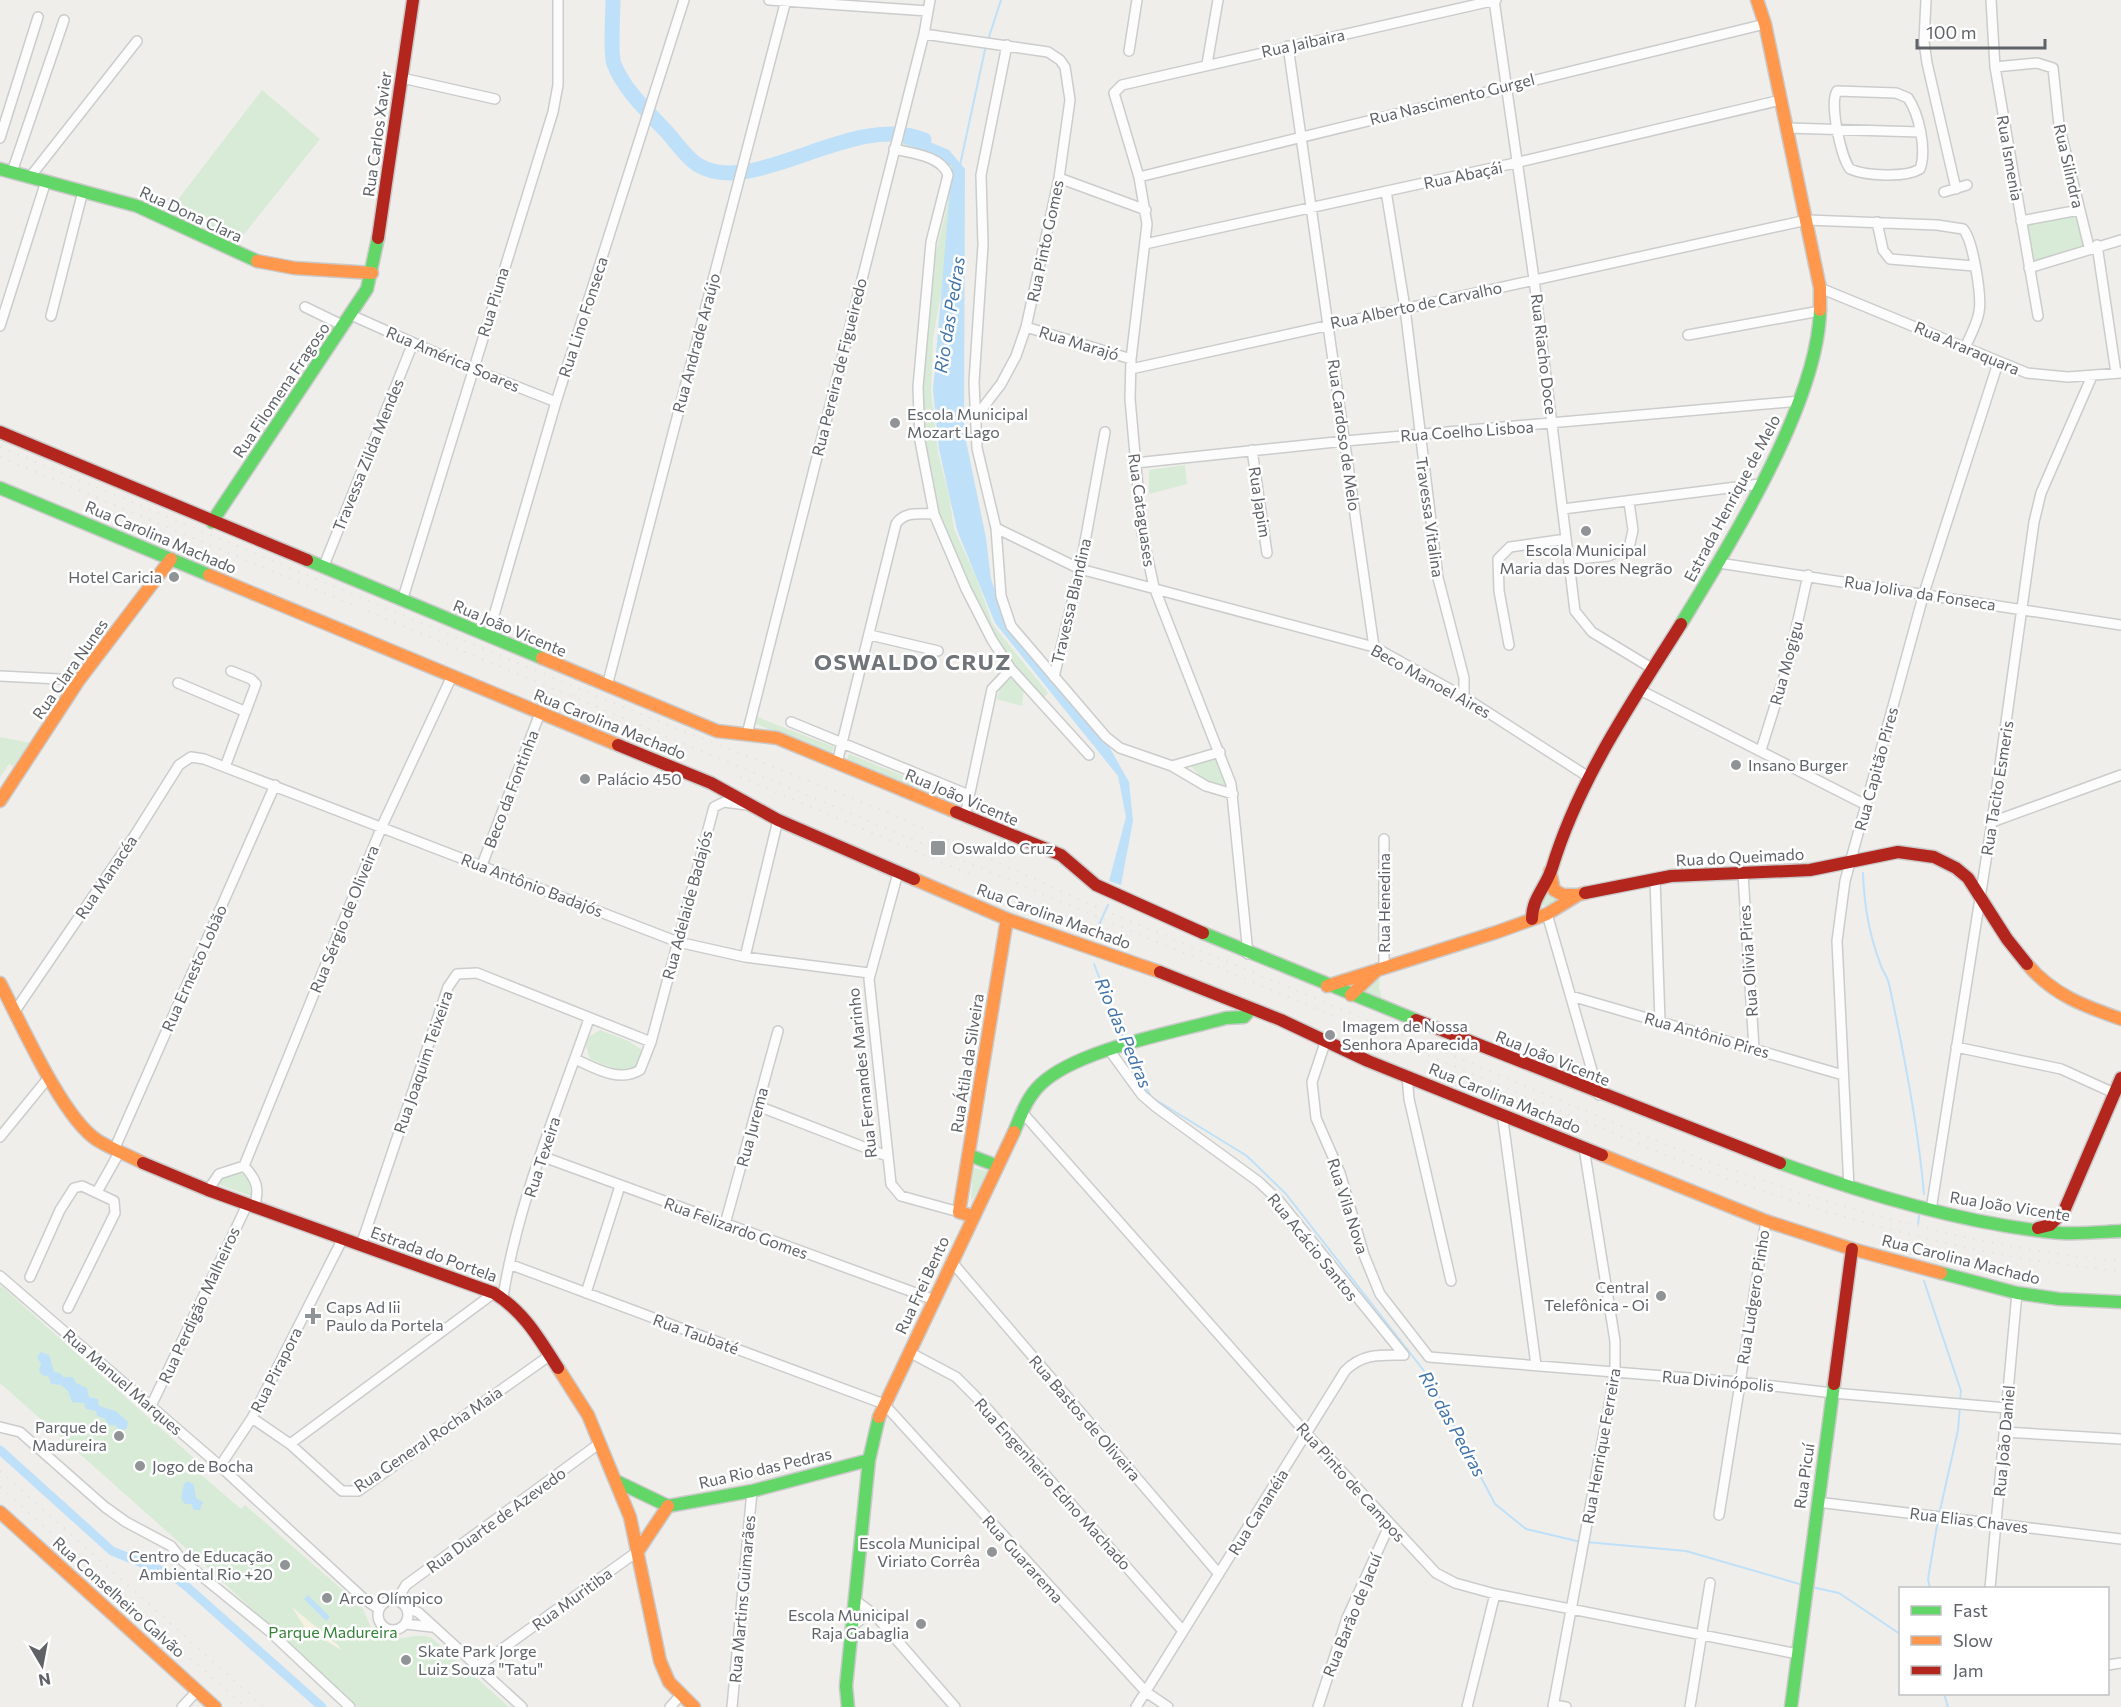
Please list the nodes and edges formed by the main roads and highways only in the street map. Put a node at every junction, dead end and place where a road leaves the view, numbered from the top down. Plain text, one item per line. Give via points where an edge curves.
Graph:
1 (413, 0) edge
2 (1757, 0) edge
3 (6, 170) edge
4 (372, 273) junction
5 (0, 432) edge
6 (0, 488) edge
7 (212, 522) junction
8 (171, 559) junction
9 (0, 801) edge
10 (1551, 871) junction
11 (1578, 895) junction
12 (1007, 919) junction
13 (1532, 919) junction
14 (1381, 968) junction
15 (0, 984) edge
16 (1327, 986) junction
17 (1351, 995) junction
18 (1231, 1012) junction
19 (1247, 1013) junction
20 (1266, 1014) joint
21 (2121, 1019) edge
22 (2121, 1078) edge
23 (969, 1155) junction
24 (995, 1165) junction
25 (2064, 1210) junction
26 (959, 1212) joint
27 (972, 1216) junction
28 (2036, 1229) junction
29 (2121, 1231) edge
30 (2075, 1233) junction
31 (1852, 1249) junction
32 (2121, 1302) edge
33 (869, 1460) junction
34 (616, 1481) junction
35 (668, 1506) junction
36 (0, 1512) edge
37 (639, 1551) junction
38 (215, 1707) edge
39 (694, 1707) edge
40 (848, 1707) edge
41 (1791, 1707) edge

1 - 4 main road, Rua Carlos Xavier
2 - 10 main road, Estrada Henrique de Melo via 1820,288 1812,366 1800,402 1719,563 1590,778 1555,853
3 - 4 main road, Rua Dona Clara via 147,210 256,261 294,268
4 - 7 main road, Rua Filomena Fragoso via 367,289
5 - 7 main road, Rua João Vicente
6 - 8 main road, Rua Carolina Machado
7 - 16 main road, Rua João Vicente via 717,731 777,738 1061,855 1096,885
8 - 9 main road, Rua Clara Nunes via 80,680
8 - 12 main road, Rua Carolina Machado via 711,783 778,820
10 - 11 main road via 1554,890 1563,895
10 - 13 main road, Estrada Henrique de Melo via 1533,900
11 - 13 main road, Rua do Queimado
11 - 21 main road, Rua do Queimado via 1655,879 1810,870 1898,852 1935,857 1968,878 2023,960 2055,992
12 - 18 main road, Rua Carolina Machado via 1223,997
12 - 23 main road, Rua Átila da Silveira
13 - 14 main road, Rua do Queimado
14 - 16 main road
14 - 17 main road
15 - 34 main road, Estrada do Portela via 48,1077 80,1125 117,1151 250,1206 498,1295 526,1319 588,1415
16 - 17 main road, Rua João Vicente
17 - 28 main road, Rua João Vicente via 1599,1095 1849,1188 1931,1210
18 - 19 main road, Rua Frei Bento
18 - 19 main road, Rua Carolina Machado
18 - 24 main road, Rua Frei Bento via 1059,1070 1042,1083 1021,1111
19 - 20 main road, Rua Frei Bento
20 - 31 main road, Rua Carolina Machado via 1407,1077 1766,1221
22 - 25 main road
23 - 24 main road
23 - 26 main road, Rua Átila da Silveira
24 - 27 main road, Rua Frei Bento
25 - 28 main road via 2050,1225
25 - 30 main road via 2066,1224
26 - 27 main road, Rua Fernandes Marinho
27 - 33 main road, Rua Frei Bento via 884,1404
28 - 30 main road, Rua João Vicente
29 - 30 main road, Rua João Vicente
31 - 32 main road, Rua Carolina Machado via 2017,1293
31 - 41 main road, Rua Picuí
33 - 35 main road, Rua Rio das Pedras via 752,1491
33 - 40 main road, Rua Frei Bento via 846,1686
34 - 35 main road
34 - 37 main road, Estrada do Portela
35 - 37 main road
36 - 38 main road, Rua Conselheiro Galvão
37 - 39 main road, Estrada do Portela via 660,1661 669,1682

